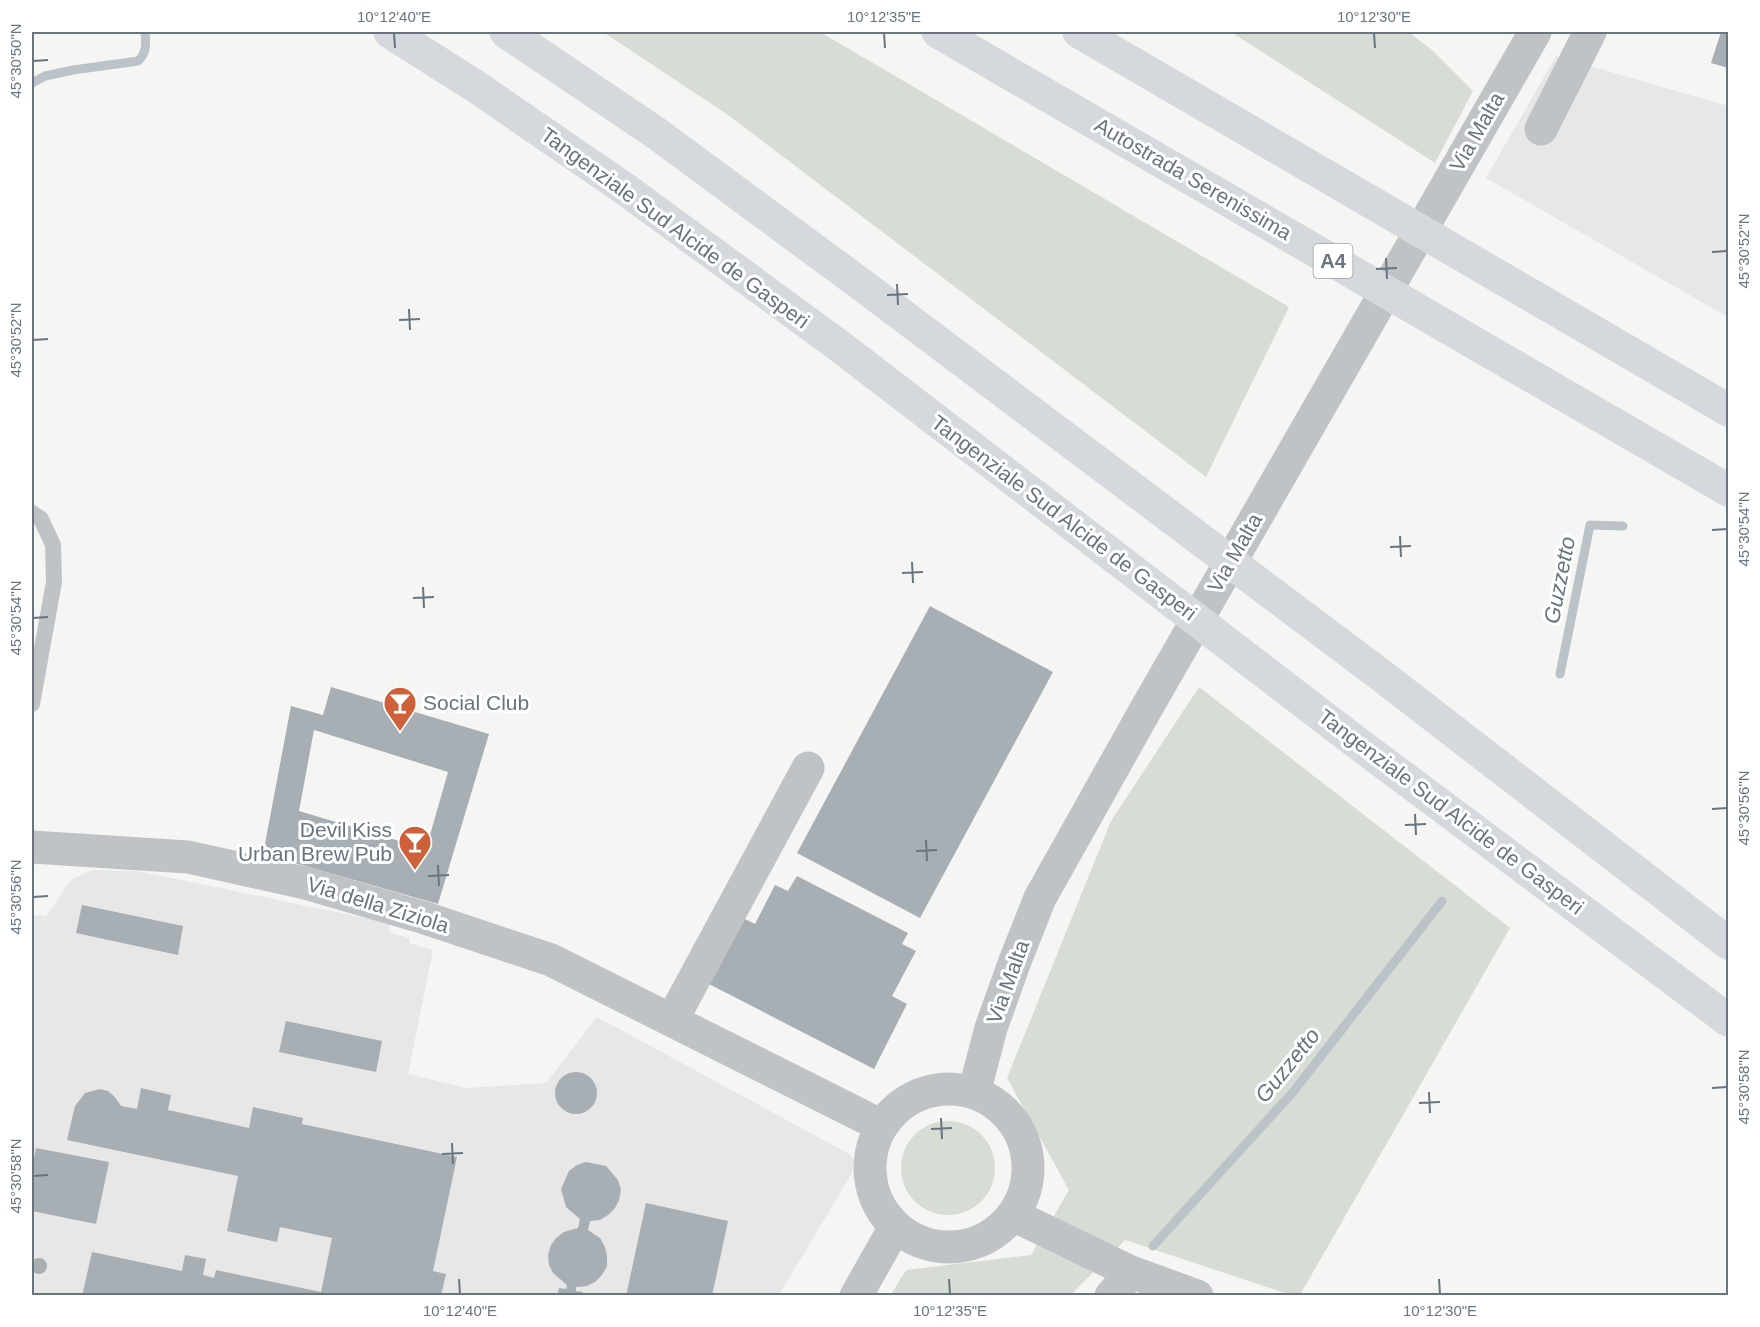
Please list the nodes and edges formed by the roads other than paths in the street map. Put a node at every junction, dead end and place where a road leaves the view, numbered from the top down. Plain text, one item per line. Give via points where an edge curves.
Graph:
1 (390, 32) edge
2 (507, 32) edge
3 (938, 32) edge
4 (1079, 32) edge
5 (1535, 32) edge
6 (1590, 32) edge
7 (1541, 129) dead end
8 (1728, 410) edge
9 (1728, 490) edge
10 (32, 513) edge
11 (32, 704) edge
12 (808, 768) dead end
13 (32, 847) edge
14 (1728, 943) edge
15 (672, 1020) junction
16 (1728, 1020) edge
17 (974, 1093) junction
18 (882, 1126) junction
19 (1013, 1215) junction
20 (895, 1227) junction
21 (1121, 1284) edge
22 (856, 1296) edge
23 (1197, 1296) edge

1 - 16 highway, Tangenziale Sud Alcide de Gasperi via 625,189 838,345 1356,742
2 - 14 highway via 656,133 858,282 1382,675
3 - 9 highway, Autostrada Serenissima / A4
4 - 8 highway
5 - 17 street, Via Malta via 1041,898 991,1028
6 - 7 street
10 - 11 lane via 41,519 53,545 54,582
12 - 15 street
13 - 15 street, Via della Ziziola via 188,857 305,883 551,960
15 - 18 street, Via della Ziziola
17 - 18 street via 932,1090 895,1109
17 - 19 street via 1000,1107 1019,1130 1028,1159 1026,1188
18 - 20 street via 869,1167 872,1189 881,1210
19 - 20 street via 998,1231 957,1247 913,1239
19 - 21 street
20 - 22 street
21 - 23 street

